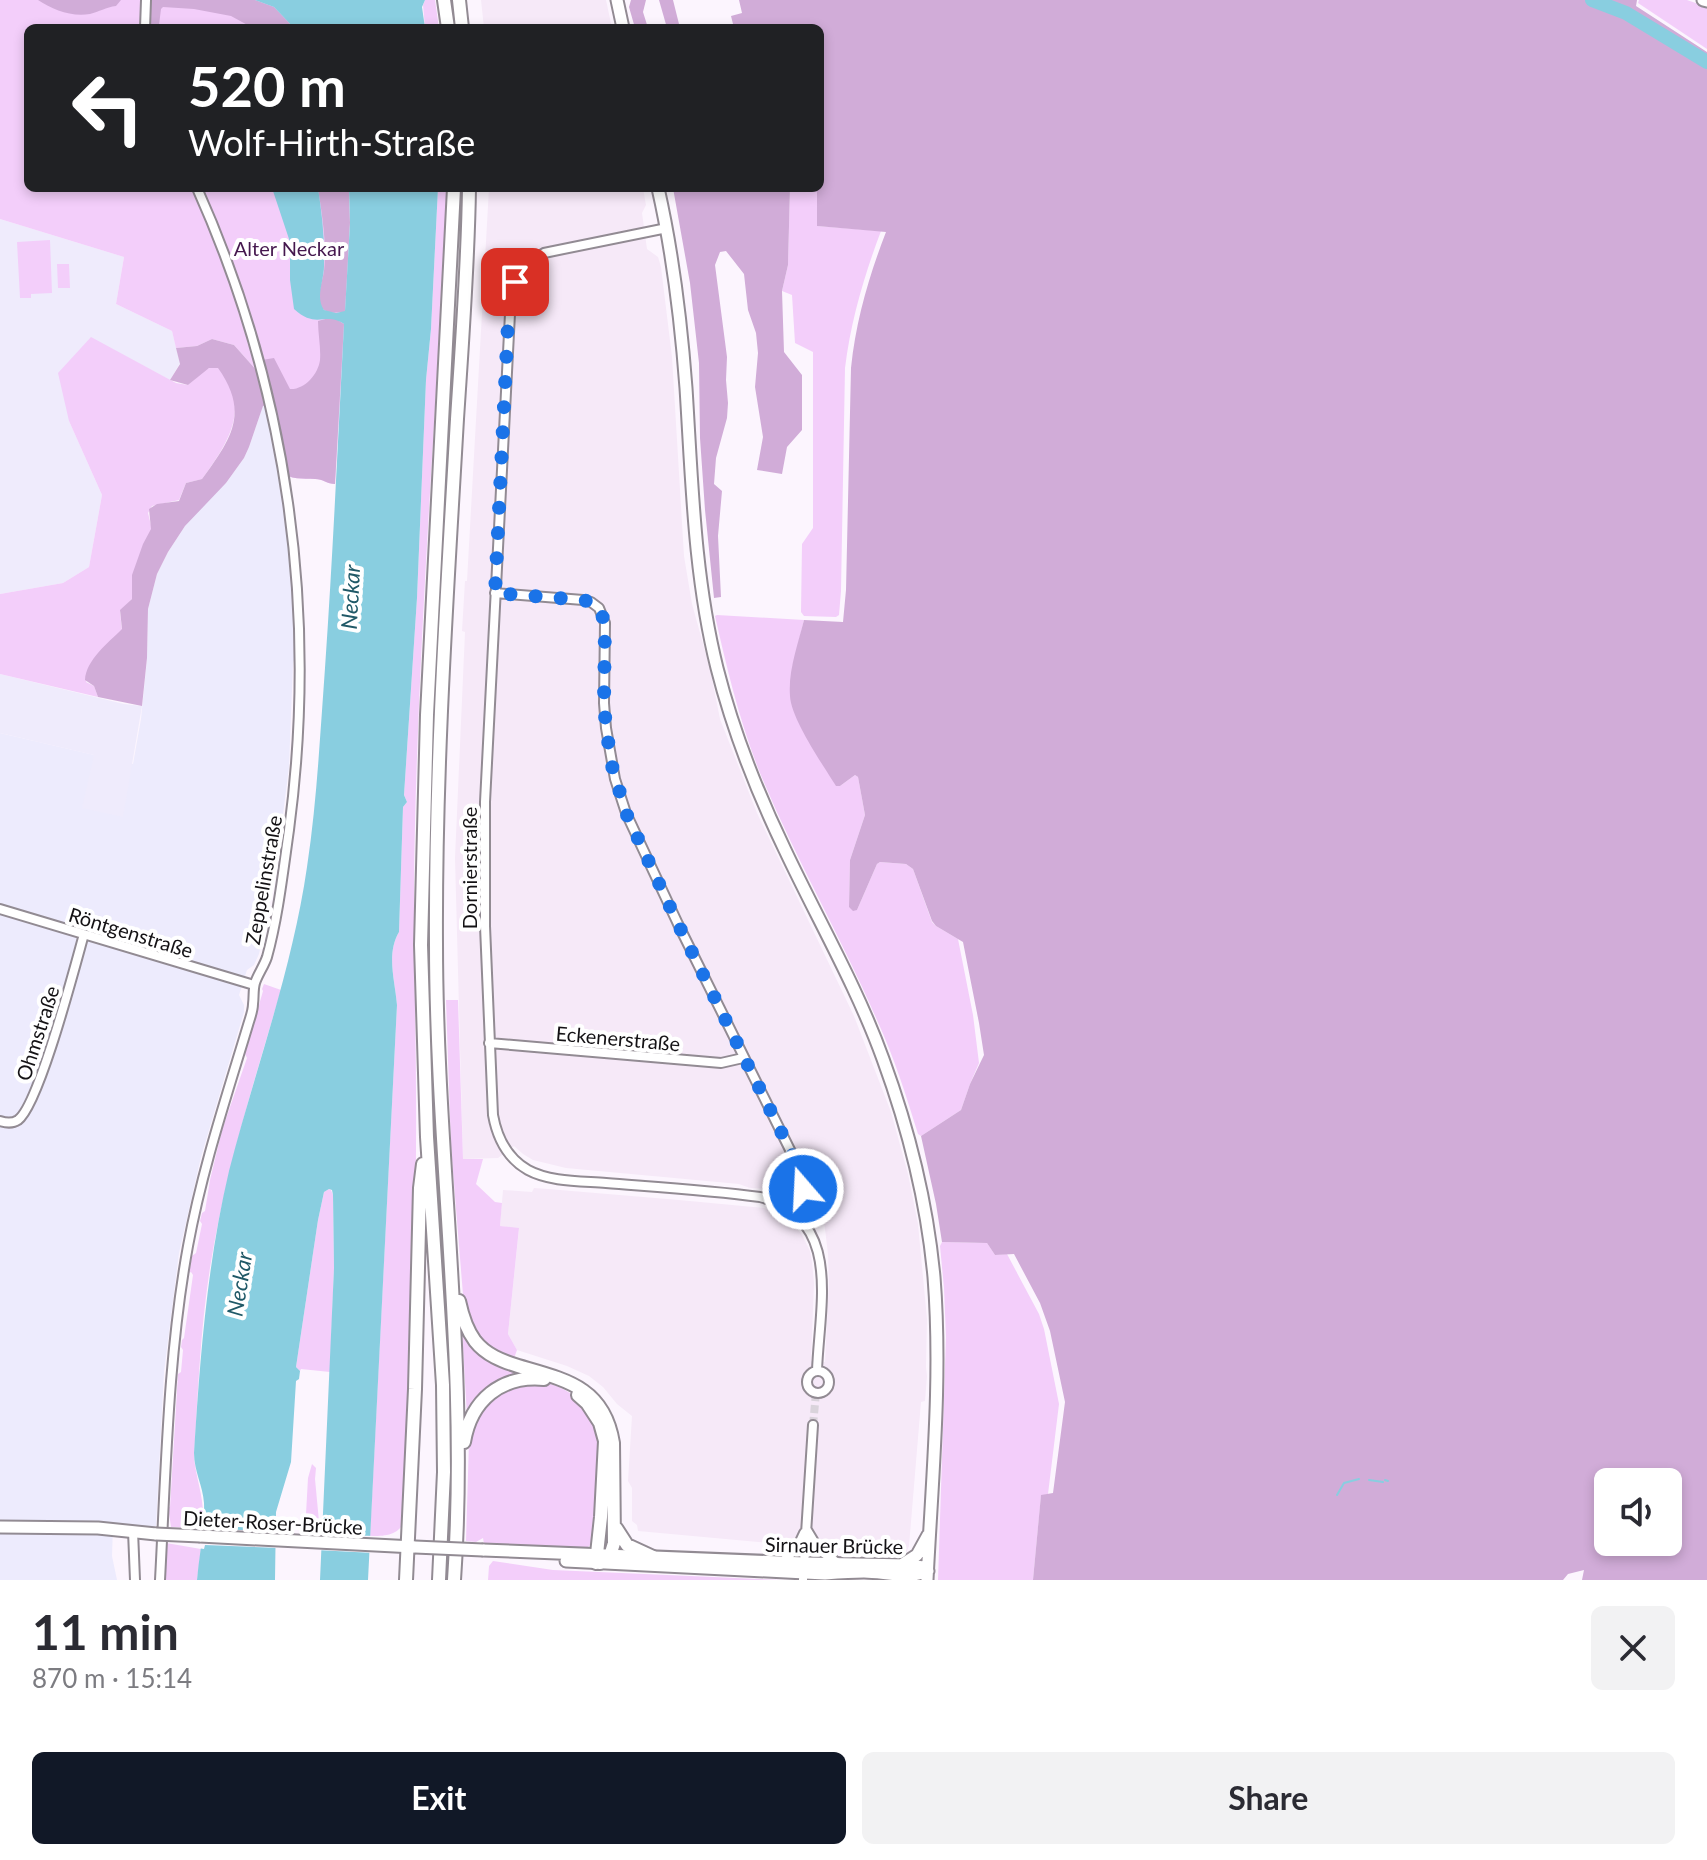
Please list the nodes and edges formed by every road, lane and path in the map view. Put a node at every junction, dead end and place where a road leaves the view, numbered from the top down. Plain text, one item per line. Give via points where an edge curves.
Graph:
1 (146, 0) edge
2 (444, 0) edge
3 (459, 0) edge
4 (617, 0) edge
5 (145, 24) edge
6 (447, 24) edge
7 (462, 24) edge
8 (622, 24) edge
9 (199, 192) edge
10 (454, 192) edge
11 (469, 192) edge
12 (659, 192) edge
13 (667, 228) junction
14 (495, 593) junction
15 (0, 909) edge
16 (84, 934) junction
17 (254, 985) junction
18 (489, 1043) junction
19 (743, 1058) junction
20 (0, 1121) edge
21 (427, 1137) junction
22 (793, 1212) junction
23 (450, 1268) junction
24 (817, 1371) dead end
25 (813, 1425) tunnel mouth
26 (458, 1470) junction
27 (613, 1521) junction
28 (0, 1527) edge
29 (806, 1529) junction
30 (133, 1531) junction
31 (930, 1531) junction
32 (389, 1545) joint
33 (411, 1547) junction
34 (653, 1557) junction
35 (600, 1559) junction
36 (782, 1562) junction
37 (841, 1564) junction
38 (803, 1572) edge
39 (905, 1574) edge
40 (928, 1576) edge
41 (135, 1580) edge
42 (160, 1580) edge
43 (406, 1580) edge
44 (439, 1580) edge
45 (454, 1580) edge

1 - 5 street
2 - 6 highway
3 - 7 highway
4 - 8 main road
9 - 17 street, Zeppelinstraße via 238,294 266,388 298,587 300,705 291,814 267,956
10 - 21 highway via 424,801 421,972
11 - 23 highway via 436,869 438,1083
12 - 13 main road
13 - 14 street, Dornierstraße via 544,253 517,277 510,306
13 - 31 main road via 683,344 698,561 717,667 763,802 882,1056 920,1181 936,1311
14 - 18 street, Dornierstraße via 484,827
14 - 19 street via 583,600 602,612 606,728 622,803
15 - 16 street, Röntgenstraße
16 - 17 street, Röntgenstraße
16 - 20 street, Ohmstraße via 32,1098 20,1119
17 - 42 street, Zeppelinstraße via 252,1013 205,1170 184,1271
18 - 19 street, Eckenerstraße via 721,1063
18 - 22 street, Dornierstraße via 494,1122 508,1153 527,1170 553,1178 760,1197
19 - 22 street via 800,1172 803,1189
21 - 33 highway via 420,1179
21 - 44 highway via 443,1385
22 - 24 street via 809,1228 820,1259
23 - 26 highway
23 - 27 highway via 464,1321 481,1348 506,1363 575,1385 600,1406 613,1443
25 - 29 street
26 - 35 highway via 473,1413 497,1388 541,1379 575,1391 597,1417 605,1441
26 - 45 highway
27 - 34 highway via 627,1545
27 - 35 highway via 614,1543
28 - 30 main road
29 - 36 street
29 - 37 street via 819,1550
29 - 38 street
30 - 32 main road, Dieter-Roser-Brücke, bridge
30 - 41 street
31 - 39 main road
31 - 40 main road
32 - 33 main road, Sirnauer Brücke
33 - 35 main road, Sirnauer Brücke, bridge via 536,1559
33 - 43 highway
34 - 35 main road, Sirnauer Brücke
34 - 36 main road, Sirnauer Brücke
35 - 38 main road, Sirnauer Brücke
36 - 38 main road, Sirnauer Brücke
37 - 38 main road, Sirnauer Brücke
37 - 39 main road, Sirnauer Brücke
38 - 39 main road, Sirnauer Brücke
39 - 40 main road, Sirnauer Brücke

